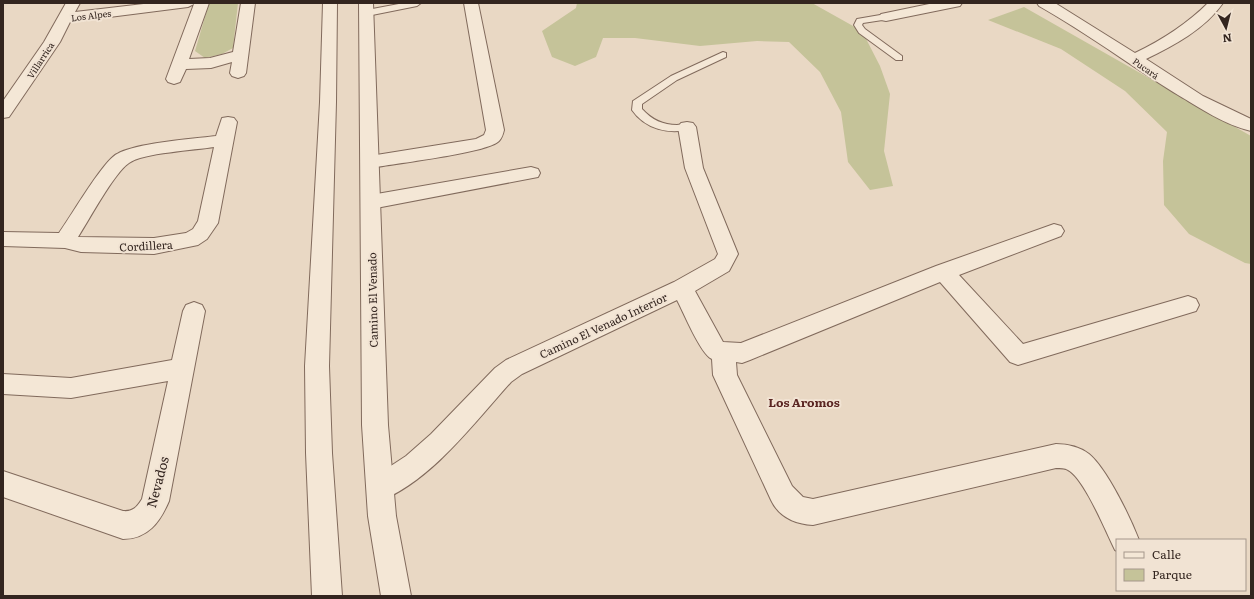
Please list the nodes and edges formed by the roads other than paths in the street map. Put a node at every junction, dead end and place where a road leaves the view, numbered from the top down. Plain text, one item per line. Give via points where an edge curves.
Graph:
1 (73, 3) edge
2 (188, 3) edge
3 (202, 3) edge
4 (248, 3) edge
5 (330, 3) edge
6 (417, 3) edge
7 (471, 3) edge
8 (955, 3) edge
9 (1044, 3) edge
10 (1216, 3) edge
11 (367, 8) edge
12 (886, 17) joint
13 (65, 18) junction
14 (240, 55) junction
15 (723, 55) dead end
16 (899, 58) dead end
17 (1134, 59) junction
18 (181, 64) junction
19 (238, 73) dead end
20 (174, 79) dead end
21 (3, 113) edge
22 (687, 126) joint
23 (1251, 126) edge
24 (370, 162) junction
25 (531, 173) dead end
26 (371, 202) junction
27 (1054, 231) dead end
28 (3, 239) edge
29 (65, 241) junction
30 (944, 272) junction
31 (682, 288) junction
32 (1188, 305) dead end
33 (194, 311) dead end
34 (723, 352) junction
35 (182, 368) junction
36 (3, 384) edge
37 (3, 484) edge
38 (380, 488) junction
39 (1124, 539) edge
40 (327, 596) edge
41 (396, 596) edge

1 - 13 street, Villarrica
2 - 13 street, Los Alpes
3 - 18 street
4 - 14 street
5 - 40 street via 317,366 318,453
6 - 11 lane
7 - 24 street via 495,130 492,138 480,144
8 - 12 street
9 - 17 street, Pucará
10 - 17 street via 1179,36
11 - 24 street, Camino El Venado
12 - 16 lane via 860,21 858,25 862,31
13 - 21 street, Villarrica via 36,67
14 - 18 street via 211,64
14 - 19 street
15 - 22 lane via 674,78 637,103 637,110 653,125 672,128
17 - 23 street, Pucará via 1182,91
18 - 20 street
22 - 31 street, Camino El Venado Interior via 694,168 728,254 722,264
24 - 26 street, Camino El Venado
25 - 26 street
26 - 38 street, Camino El Venado via 375,425
27 - 30 street
28 - 29 street, Cordillera
29 - 29 street, Cordillera via 81,245 154,246 191,240 200,234 208,223 226,131 123,158 112,168
30 - 32 street via 1018,356
30 - 34 street via 742,353
31 - 34 street via 711,344 717,351
31 - 38 street, Camino El Venado Interior via 514,367 503,375 415,465
33 - 35 street, Nevados
34 - 39 street via 722,364 729,385 781,495 795,509 813,512 1064,456 1073,458 1085,468
35 - 36 street via 71,388
35 - 37 street, Nevados via 155,501 143,520 130,526 123,525
38 - 41 street, Camino El Venado via 382,516

